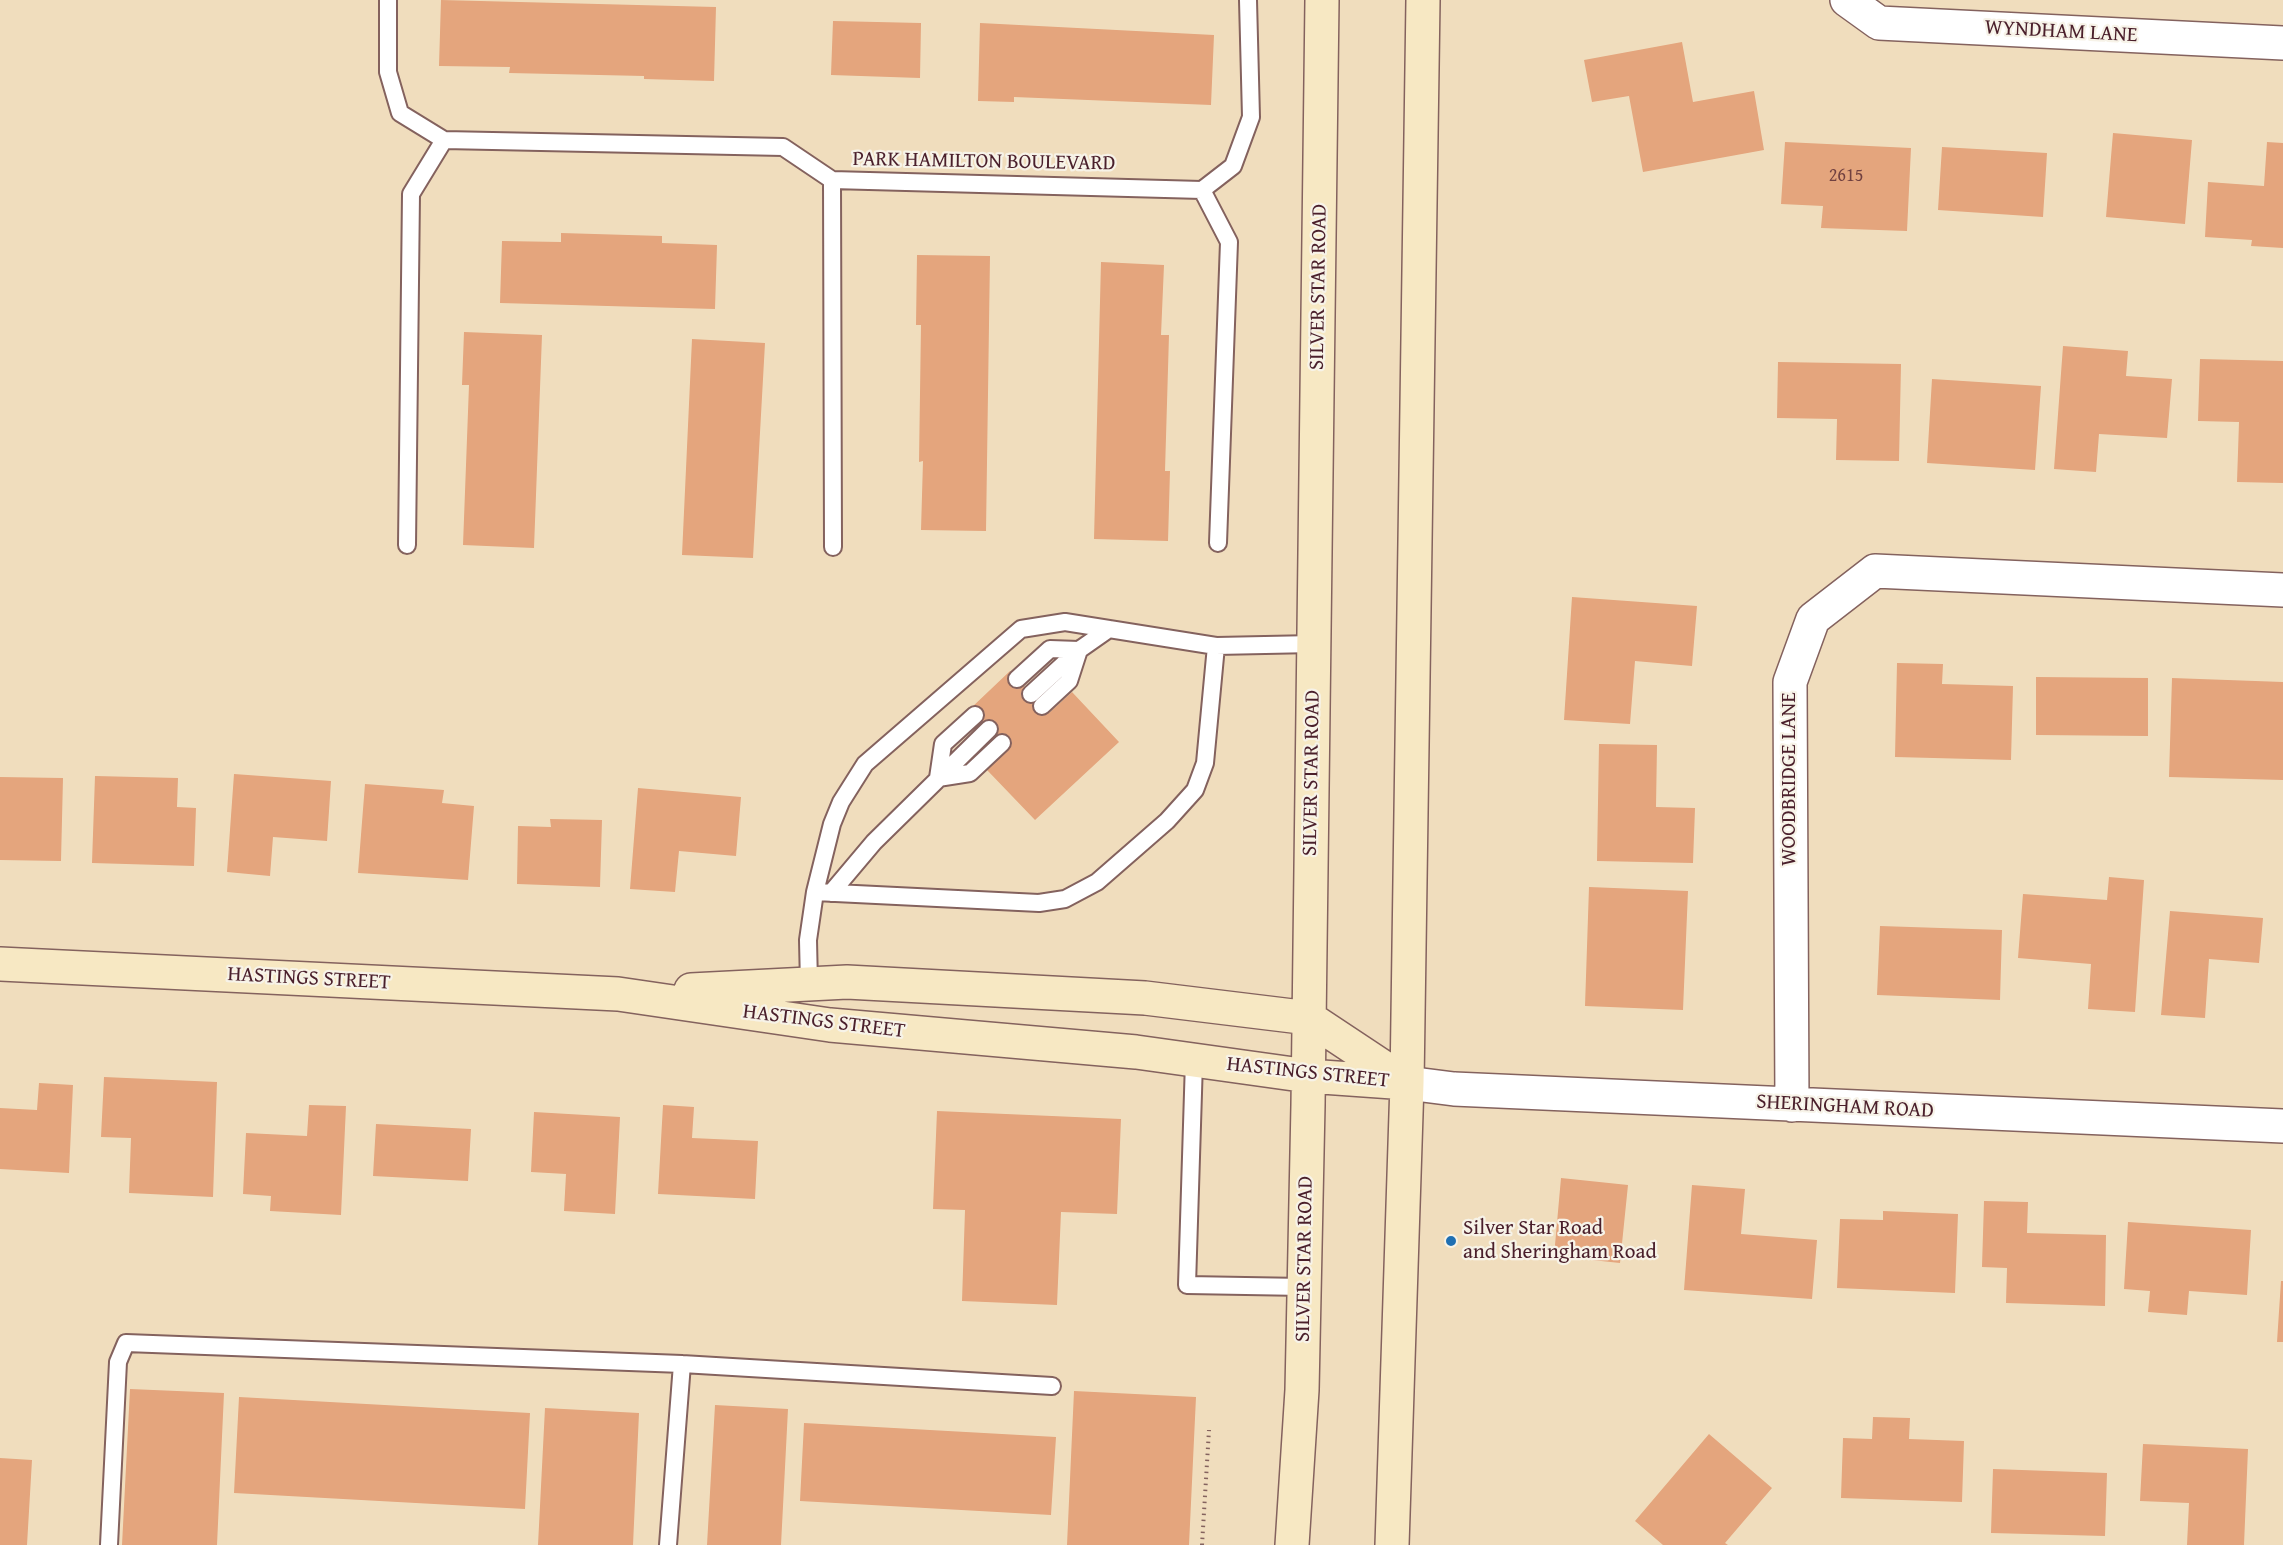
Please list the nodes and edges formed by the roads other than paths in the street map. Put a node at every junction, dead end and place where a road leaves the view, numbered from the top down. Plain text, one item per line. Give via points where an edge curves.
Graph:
1 (388, 0) edge
2 (1248, 0) edge
3 (1322, 0) edge
4 (1423, 0) edge
5 (1847, 0) edge
6 (2283, 43) edge
7 (444, 140) junction
8 (832, 180) junction
9 (1202, 190) junction
10 (1218, 543) dead end
11 (408, 545) dead end
12 (833, 547) dead end
13 (2283, 590) edge
14 (1109, 629) junction
15 (1314, 644) junction
16 (1216, 646) junction
17 (1079, 650) junction
18 (1017, 679) dead end
19 (1037, 700) dead end
20 (975, 715) dead end
21 (989, 729) dead end
22 (1002, 743) dead end
23 (938, 778) junction
24 (823, 892) junction
25 (0, 964) edge
26 (809, 984) junction
27 (618, 994) junction
28 (1309, 1017) junction
29 (1194, 1061) junction
30 (1308, 1076) junction
31 (1407, 1083) junction
32 (1792, 1105) junction
33 (2283, 1126) edge
34 (1304, 1287) junction
35 (682, 1364) junction
36 (1052, 1386) dead end
37 (109, 1545) edge
38 (668, 1545) edge
39 (1292, 1545) edge
40 (1392, 1545) edge

1 - 7 lane via 388,72 400,113
2 - 9 lane via 1251,117 1233,166
3 - 15 main road, SILVER STAR ROAD
4 - 31 main road
5 - 6 street, WYNDHAM LANE via 1879,23
7 - 8 lane, PARK HAMILTON BOULEVARD via 783,147
7 - 11 lane via 411,194
8 - 9 lane, PARK HAMILTON BOULEVARD
8 - 12 lane
9 - 10 lane via 1229,242
13 - 32 street, WOODBRIDGE LANE via 1875,571 1813,618 1790,682
14 - 16 lane
14 - 17 lane
14 - 24 lane via 1065,622 1021,629 865,764 832,824
15 - 16 lane
15 - 28 main road, SILVER STAR ROAD
16 - 24 lane via 1205,763 1194,790 1167,821 1084,890 1065,899 1039,903
17 - 18 lane via 1050,650
17 - 19 lane
20 - 23 lane via 943,744
21 - 23 lane
22 - 23 lane via 970,773
23 - 24 lane
24 - 26 lane via 808,940
25 - 27 main road, HASTINGS STREET
26 - 27 main road, HASTINGS STREET
26 - 28 main road, HASTINGS STREET via 847,982 1145,998
27 - 29 main road, HASTINGS STREET via 830,1025 1136,1052
28 - 30 main road, SILVER STAR ROAD
28 - 31 main road, HASTINGS STREET
29 - 30 main road, HASTINGS STREET
29 - 34 lane via 1186,1285
30 - 31 main road, HASTINGS STREET
30 - 34 main road, SILVER STAR ROAD
31 - 32 street, SHERINGHAM ROAD via 1454,1089
31 - 40 main road
32 - 33 street, SHERINGHAM ROAD
34 - 39 main road, SILVER STAR ROAD
35 - 36 lane
35 - 37 lane via 126,1343 118,1362
35 - 38 lane

